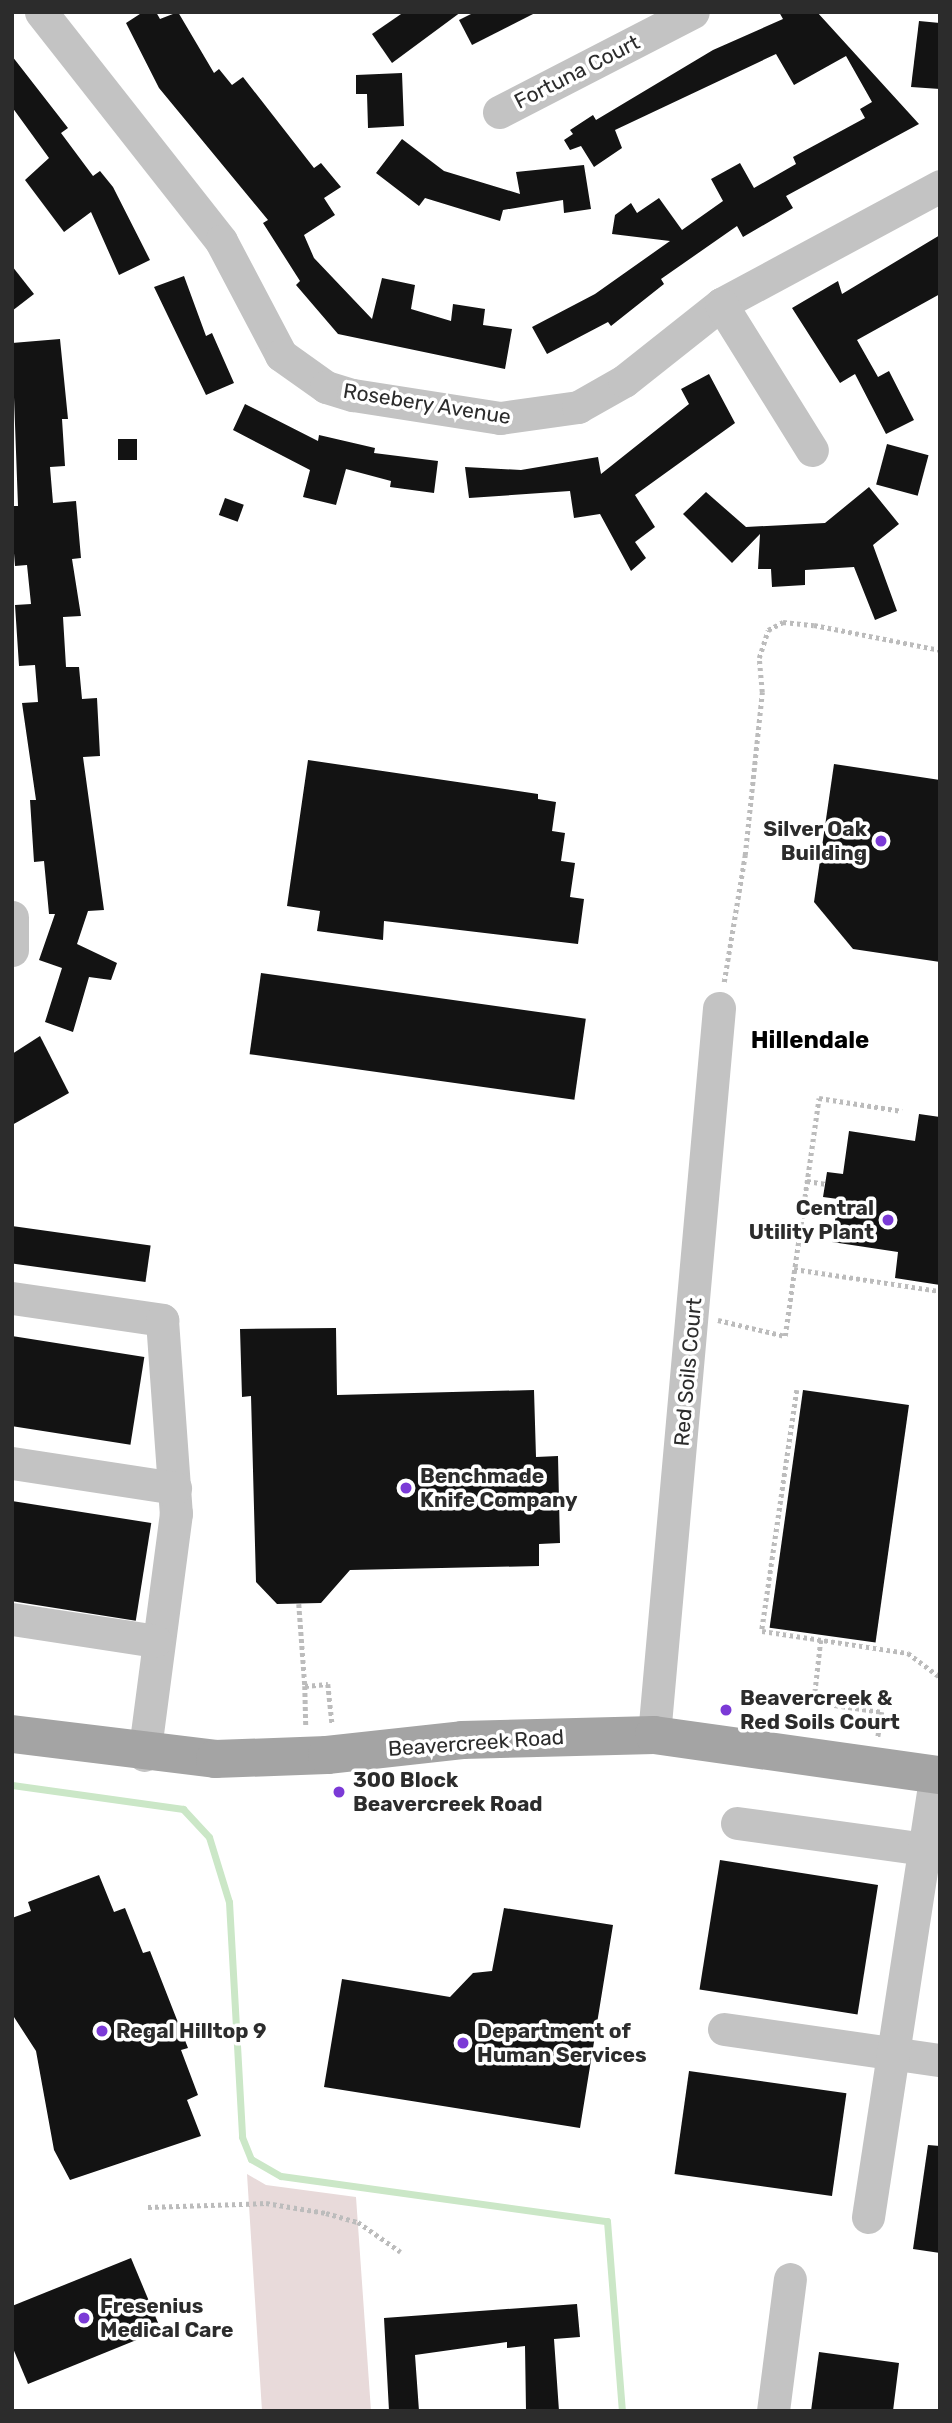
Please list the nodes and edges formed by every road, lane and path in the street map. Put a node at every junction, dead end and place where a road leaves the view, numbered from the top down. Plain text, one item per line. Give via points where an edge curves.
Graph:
1 (41, 12) edge
2 (692, 12) edge
3 (499, 112) dead end
4 (940, 186) edge
5 (722, 304) junction
6 (812, 450) dead end
7 (940, 650) edge
8 (12, 917) edge
9 (12, 950) edge
10 (719, 1008) joint
11 (902, 1111) dead end
12 (807, 1181) junction
13 (825, 1184) dead end
14 (794, 1269) junction
15 (940, 1291) edge
16 (12, 1298) edge
17 (718, 1320) dead end
18 (797, 1390) dead end
19 (12, 1463) edge
20 (175, 1488) junction
21 (299, 1604) dead end
22 (12, 1619) edge
23 (821, 1640) junction
24 (155, 1641) junction
25 (940, 1677) edge
26 (305, 1686) junction
27 (332, 1724) dead end
28 (306, 1727) dead end
29 (12, 1734) edge
30 (654, 1735) junction
31 (878, 1738) dead end
32 (144, 1755) junction
33 (938, 1775) edge
34 (737, 1823) dead end
35 (932, 1849) edge
36 (724, 2029) dead end
37 (893, 2053) junction
38 (940, 2060) edge
39 (148, 2207) dead end
40 (868, 2217) dead end
41 (401, 2252) dead end
42 (790, 2279) dead end
43 (773, 2411) edge

1 - 5 street, Rosebery Avenue via 221,241 281,355 326,387 500,418 543,416 607,392
2 - 3 street, Fortuna Court
4 - 5 street, Rosebery Avenue
5 - 6 street
7 - 10 path via 794,623 774,623 768,630 759,658 762,692 745,855
8 - 9 street
10 - 30 street, Red Soils Court
11 - 12 path via 819,1098
12 - 13 path
12 - 14 path
14 - 15 path
14 - 17 path via 785,1336
16 - 20 street via 162,1320
18 - 23 path via 762,1631
19 - 20 street
20 - 24 street
21 - 26 path
22 - 24 street
23 - 25 path via 908,1653
23 - 31 path via 814,1702 882,1712
24 - 32 street
26 - 27 path via 328,1684
26 - 28 path
29 - 32 main road, Beavercreek Road
30 - 32 main road, Beavercreek Road via 462,1740 277,1758
30 - 33 main road, Beavercreek Road
33 - 35 street
34 - 35 street
35 - 37 street
36 - 37 street
37 - 38 street
37 - 40 street
39 - 41 path via 266,2203 326,2213 358,2222
42 - 43 street

